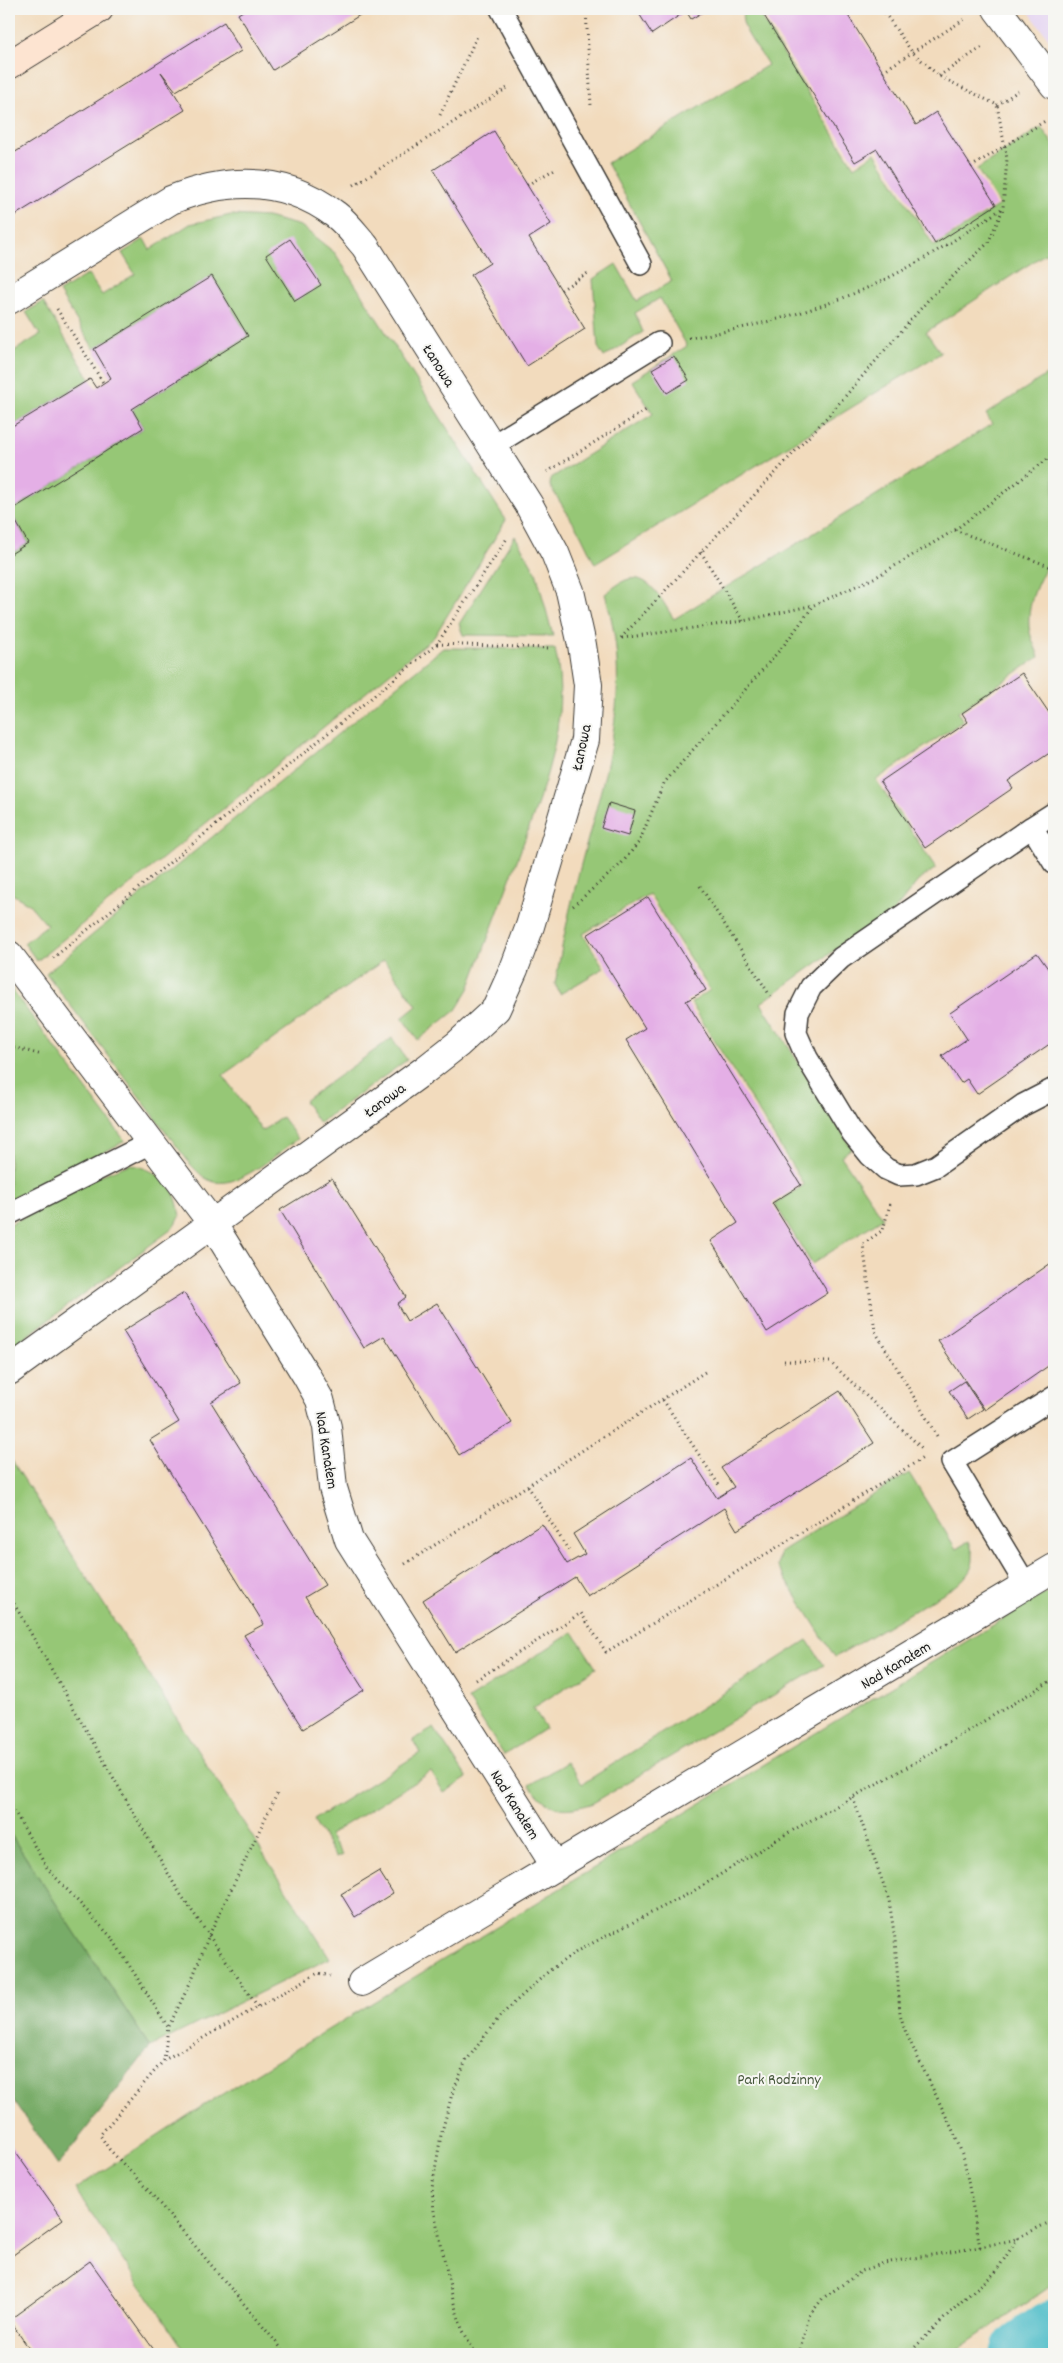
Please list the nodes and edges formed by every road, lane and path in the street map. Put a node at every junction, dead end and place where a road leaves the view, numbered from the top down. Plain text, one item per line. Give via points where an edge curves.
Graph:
1 (99, 9) edge
2 (501, 9) edge
3 (586, 9) edge
4 (882, 9) edge
5 (997, 9) edge
6 (967, 17) dead end
7 (482, 27) dead end
8 (988, 44) dead end
9 (912, 52) junction
10 (9, 65) edge
11 (883, 71) dead end
12 (939, 76) junction
13 (1054, 85) edge
14 (512, 86) dead end
15 (1021, 89) dead end
16 (998, 105) junction
17 (591, 112) dead end
18 (440, 115) dead end
19 (1045, 121) dead end
20 (1005, 146) junction
21 (558, 167) dead end
22 (971, 167) dead end
23 (527, 185) dead end
24 (353, 186) dead end
25 (1004, 208) junction
26 (641, 264) dead end
27 (588, 272) dead end
28 (561, 290) dead end
29 (9, 300) edge
30 (64, 320) dead end
31 (659, 343) joint
32 (104, 384) dead end
33 (646, 410) dead end
34 (492, 446) junction
35 (1054, 454) edge
36 (540, 476) dead end
37 (955, 530) junction
38 (511, 532) dead end
39 (701, 552) junction
40 (1054, 568) edge
41 (814, 605) junction
42 (743, 621) junction
43 (621, 638) junction
44 (615, 639) dead end
45 (436, 644) junction
46 (554, 648) dead end
47 (1054, 813) edge
48 (1032, 826) junction
49 (1054, 863) edge
50 (700, 886) dead end
51 (571, 908) dead end
52 (9, 955) edge
53 (27, 976) junction
54 (798, 1013) junction
55 (1054, 1088) edge
56 (152, 1142) junction
57 (899, 1175) junction
58 (9, 1214) edge
59 (212, 1223) junction
60 (784, 1360) dead end
61 (9, 1371) edge
62 (705, 1372) dead end
63 (1054, 1397) edge
64 (662, 1400) junction
65 (952, 1462) junction
66 (719, 1485) dead end
67 (528, 1486) junction
68 (569, 1551) dead end
69 (1054, 1568) edge
70 (376, 1583) junction
71 (1026, 1585) junction
72 (9, 1595) edge
73 (1054, 1679) edge
74 (448, 1698) junction
75 (277, 1794) dead end
76 (853, 1798) junction
77 (9, 1802) edge
78 (556, 1867) junction
79 (209, 1936) junction
80 (362, 1982) joint
81 (258, 2008) junction
82 (168, 2027) junction
83 (164, 2060) junction
84 (1054, 2220) edge
85 (1018, 2237) junction
86 (980, 2247) junction
87 (286, 2354) edge
88 (476, 2354) edge
89 (799, 2354) edge
90 (908, 2354) edge

1 - 10 main road
2 - 26 lane
3 - 17 path
4 - 9 path
5 - 13 street
6 - 9 path
7 - 18 path
8 - 12 path
9 - 11 path
9 - 12 path
12 - 16 path
14 - 24 path
15 - 16 path
16 - 20 path
19 - 20 path
20 - 22 path
20 - 25 path
21 - 23 path
25 - 31 path via 929,256 881,281 825,304 767,322
25 - 39 path via 988,242 929,299 829,415
27 - 28 path
29 - 34 street, Łanowa via 171,200 198,189 236,183 277,186 309,198 337,215 365,246
30 - 32 path
31 - 34 lane
33 - 36 path
34 - 59 street, Łanowa via 555,553 570,591 588,685 584,740 530,926 496,1009 432,1064
35 - 37 path
37 - 40 path
37 - 41 path via 876,577
38 - 45 path
39 - 42 path
39 - 43 path
41 - 42 path
41 - 51 path via 784,645 664,783 639,842 621,864
42 - 43 path
43 - 44 path
45 - 46 path
45 - 53 path via 65,950
47 - 48 lane
48 - 49 lane
48 - 54 lane via 841,958 811,987
50 - 54 path via 777,1006
52 - 53 street
53 - 56 street
54 - 57 lane via 796,1033 807,1058 853,1134 870,1155
55 - 57 lane via 1023,1105 936,1166 916,1174
56 - 58 lane
56 - 59 street
57 - 65 path via 883,1230 863,1244 874,1330
59 - 61 street
59 - 70 street, Nad Kanałem via 320,1400 339,1514 349,1540
60 - 74 path via 830,1362 929,1454 606,1652 581,1613
62 - 64 path
63 - 65 lane
64 - 66 path
64 - 67 path
65 - 71 lane
67 - 68 path
67 - 70 path
69 - 71 street, Nad Kanałem
70 - 74 street, Nad Kanałem
71 - 78 street, Nad Kanałem
72 - 79 path via 177,1889
73 - 76 path
74 - 78 street, Nad Kanałem
75 - 79 path
76 - 86 path via 889,1900 900,2014 964,2159
76 - 88 path via 786,1834 692,1892 579,1950 520,1996 480,2039 452,2094 432,2188 453,2300 462,2329
77 - 82 path via 48,1868 112,1938
78 - 80 street, Nad Kanałem
79 - 81 path
79 - 82 path
80 - 81 path via 318,1974
81 - 83 path
82 - 83 path
83 - 87 path via 100,2134
84 - 85 path
85 - 86 path
85 - 90 path via 995,2273
86 - 89 path via 884,2262 862,2271 823,2298 809,2316

